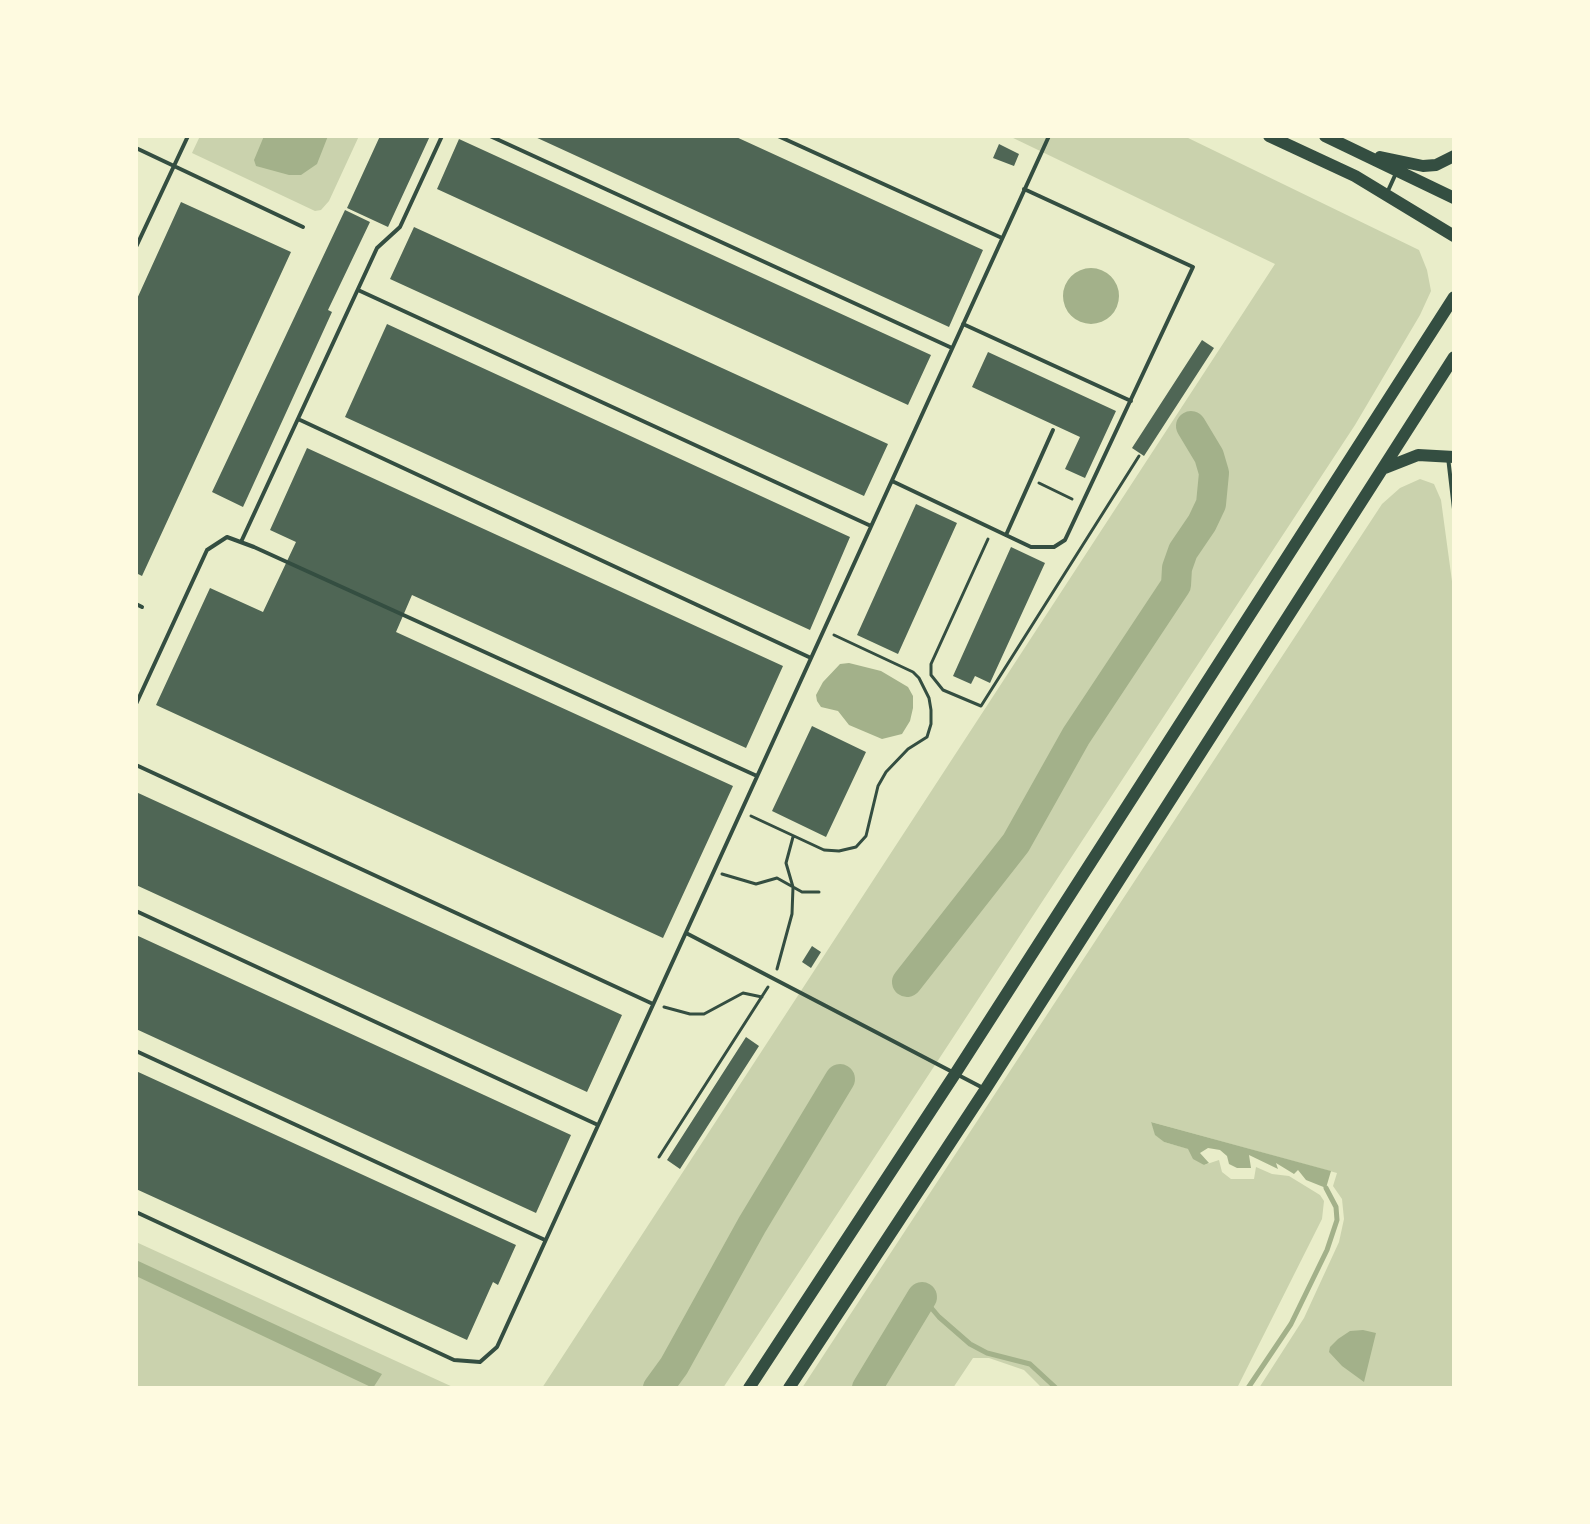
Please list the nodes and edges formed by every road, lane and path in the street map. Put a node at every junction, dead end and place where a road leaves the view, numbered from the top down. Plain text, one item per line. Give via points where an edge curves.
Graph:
1 (188, 136) edge
2 (442, 136) edge
3 (490, 136) edge
4 (778, 136) edge
5 (1049, 136) edge
6 (1269, 136) edge
7 (1325, 136) edge
8 (136, 148) edge
9 (1360, 152) junction
10 (1454, 156) edge
11 (174, 166) junction
12 (1398, 170) junction
13 (1024, 189) junction
14 (1386, 195) junction
15 (1454, 198) edge
16 (303, 227) dead end
17 (1454, 236) edge
18 (1002, 238) junction
19 (136, 247) edge
20 (358, 290) junction
21 (1454, 297) edge
22 (963, 324) junction
23 (952, 348) junction
24 (1454, 357) edge
25 (1131, 401) junction
26 (298, 419) junction
27 (1053, 430) dead end
28 (1139, 456) dead end
29 (1451, 456) edge
30 (1385, 468) junction
31 (1031, 479) junction
32 (892, 481) junction
33 (1083, 504) junction
34 (1454, 509) edge
35 (871, 526) junction
36 (993, 528) junction
37 (1006, 535) junction
38 (241, 542) junction
39 (823, 630) junction
40 (811, 658) junction
41 (136, 704) edge
42 (136, 765) edge
43 (757, 776) junction
44 (741, 811) junction
45 (793, 837) junction
46 (714, 871) junction
47 (793, 887) junction
48 (819, 892) dead end
49 (136, 911) edge
50 (686, 933) junction
51 (773, 979) junction
52 (762, 997) junction
53 (653, 1004) junction
54 (136, 1051) edge
55 (955, 1074) junction
56 (985, 1090) junction
57 (598, 1125) junction
58 (659, 1157) dead end
59 (136, 1212) edge
60 (545, 1240) junction
61 (749, 1388) edge
62 (789, 1388) edge

1 - 11 lane
2 - 20 lane via 400,227 377,248
3 - 23 lane
4 - 18 lane
5 - 13 lane
6 - 14 main road
7 - 9 main road
8 - 11 lane
9 - 10 main road via 1423,166
9 - 12 main road
11 - 16 lane
11 - 19 lane
12 - 14 lane
12 - 15 main road
13 - 18 lane
13 - 25 lane via 1193,267
14 - 17 main road
18 - 22 lane
20 - 26 lane
20 - 35 lane
21 - 55 main road
22 - 23 lane
22 - 25 lane
23 - 32 lane
24 - 30 main road
25 - 33 lane
26 - 38 lane
26 - 40 lane
27 - 31 lane
28 - 36 path via 981,706 943,690 931,675 931,664
29 - 30 main road via 1418,455
29 - 34 lane
30 - 56 main road
31 - 33 path
31 - 37 lane
32 - 35 lane
32 - 36 lane
33 - 37 lane via 1065,540 1054,547 1031,547
35 - 39 lane
36 - 37 lane
38 - 41 lane via 227,537 207,550
38 - 43 lane
39 - 40 lane
39 - 45 path via 913,672 929,698 931,724 927,737 886,772 866,836 856,847 824,850
40 - 43 lane
42 - 53 lane
43 - 44 lane
44 - 45 path
44 - 46 lane
45 - 47 path via 786,863
46 - 47 path via 756,884 777,878
46 - 50 lane
47 - 48 path
47 - 51 path via 792,914
49 - 57 lane
50 - 51 lane
50 - 53 lane
51 - 52 path
51 - 55 lane
52 - 53 path via 743,993 704,1014
52 - 58 path
53 - 57 lane
54 - 60 lane
55 - 56 lane
55 - 61 main road
56 - 62 main road
57 - 60 lane
59 - 60 lane via 454,1360 480,1362 497,1347

